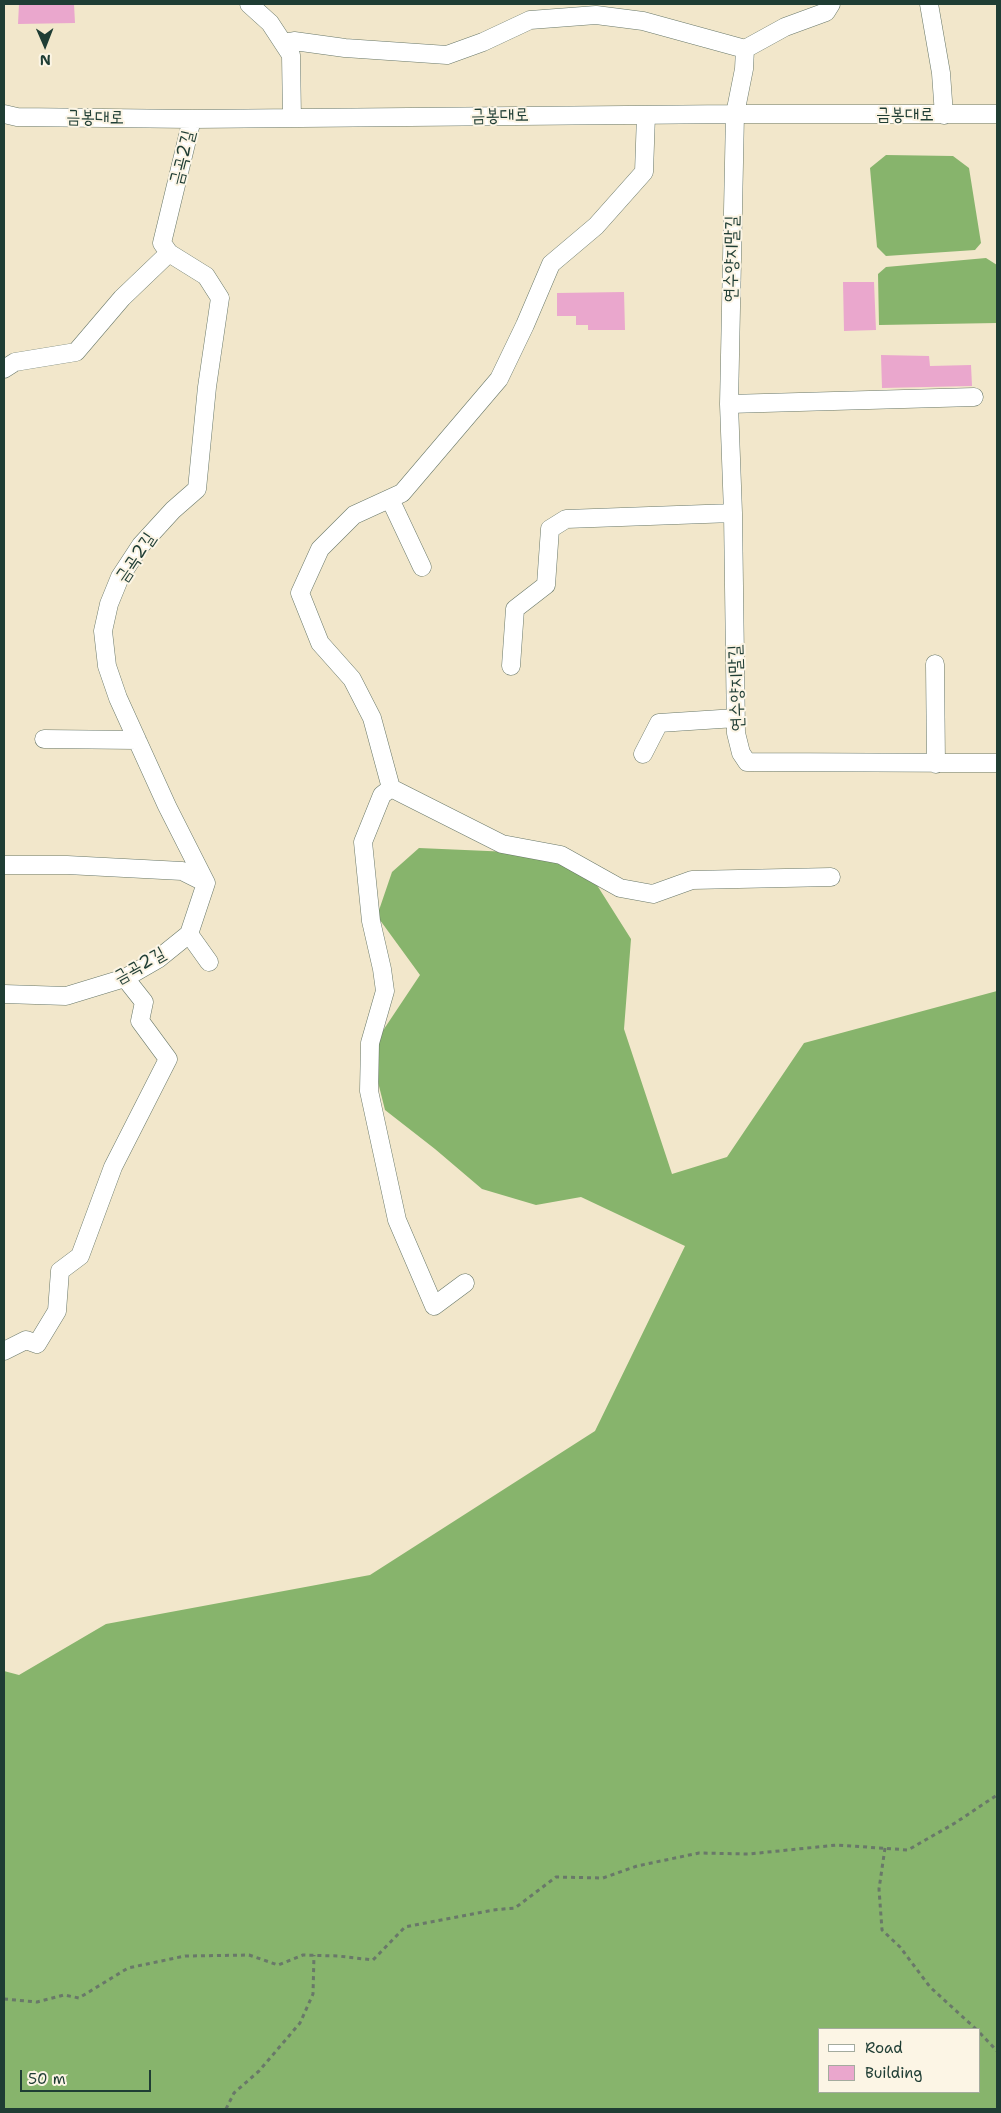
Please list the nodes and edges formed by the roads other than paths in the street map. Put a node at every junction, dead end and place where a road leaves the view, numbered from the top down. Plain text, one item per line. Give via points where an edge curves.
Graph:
1 (249, 4) edge
2 (830, 4) edge
3 (929, 4) edge
4 (283, 43) junction
5 (745, 49) junction
6 (4, 114) edge
7 (735, 114) junction
8 (997, 114) edge
9 (646, 115) junction
10 (944, 115) junction
11 (292, 118) junction
12 (192, 119) junction
13 (169, 253) junction
14 (4, 370) edge
15 (974, 397) dead end
16 (729, 404) junction
17 (390, 499) junction
18 (733, 514) junction
19 (422, 566) dead end
20 (934, 664) dead end
21 (511, 666) dead end
22 (736, 718) junction
23 (44, 739) dead end
24 (137, 740) junction
25 (643, 754) dead end
26 (997, 763) edge
27 (936, 764) junction
28 (391, 788) junction
29 (4, 865) edge
30 (831, 877) dead end
31 (206, 883) junction
32 (189, 934) junction
33 (208, 962) dead end
34 (125, 978) junction
35 (4, 994) edge
36 (466, 1283) dead end
37 (4, 1351) edge

1 - 4 street via 270,23
2 - 5 street via 826,12 785,27
3 - 10 street via 941,73
4 - 5 street via 294,41 447,55 530,20 596,15 643,21
4 - 11 street via 290,55
5 - 7 street, 연수양지말길
6 - 12 street, 금봉대로 via 17,117
7 - 9 street, 금봉대로
7 - 10 street, 금봉대로
7 - 16 street, 연수양지말길
8 - 10 street, 금봉대로
9 - 11 street, 금봉대로
9 - 17 street via 644,172 596,226 551,264 499,379 402,493
11 - 12 street, 금봉대로
12 - 13 street, 금곡2길 via 162,243
13 - 14 street via 122,298 76,352 16,362
13 - 24 street, 금곡2길 via 206,276 220,298 197,489 141,545 120,577 103,631 107,666
15 - 16 street
16 - 18 street, 연수양지말길
17 - 19 street
17 - 28 street via 354,515 320,549 300,593 320,643 352,679 372,718
18 - 21 street via 566,519 550,529 546,585 514,609
18 - 22 street, 연수양지말길
20 - 27 street
22 - 25 street via 659,723
22 - 27 street, 연수양지말길 via 739,746 747,762
23 - 24 street
24 - 31 street, 금곡2길
26 - 27 street, 연수양지말길
28 - 30 street via 502,844 561,854 620,888 653,894 692,880
28 - 36 street via 382,795 364,842 371,921 385,991 370,1043 369,1091 397,1220 434,1306
29 - 31 street via 182,871
31 - 32 street
32 - 33 street
32 - 34 street, 금곡2길
34 - 35 street, 금곡2길 via 66,996
34 - 37 street via 144,1002 140,1021 168,1059 113,1167 80,1256 60,1271 57,1311 37,1344 26,1340

